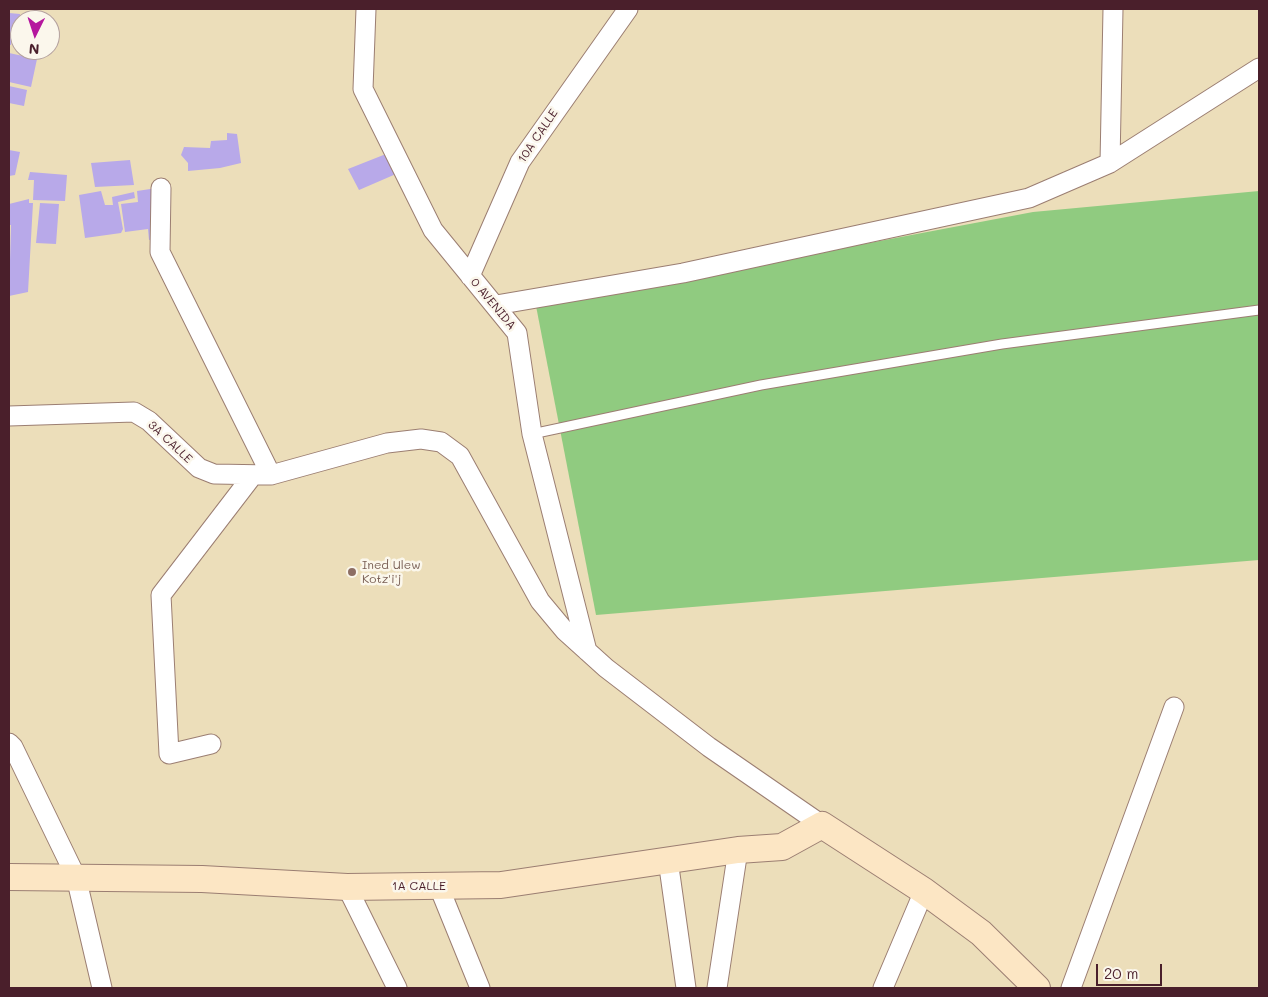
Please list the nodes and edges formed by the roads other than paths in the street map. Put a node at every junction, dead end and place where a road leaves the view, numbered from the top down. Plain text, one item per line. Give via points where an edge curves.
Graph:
1 (366, 9) edge
2 (628, 9) edge
3 (1113, 9) edge
4 (1259, 68) edge
5 (1110, 163) junction
6 (161, 188) dead end
7 (470, 276) junction
8 (496, 305) junction
9 (1259, 310) edge
10 (9, 416) edge
11 (532, 434) junction
12 (262, 475) junction
13 (587, 651) junction
14 (1174, 707) dead end
15 (9, 743) edge
16 (211, 744) dead end
17 (822, 825) junction
18 (738, 850) junction
19 (668, 860) junction
20 (9, 877) edge
21 (76, 877) junction
22 (347, 887) junction
23 (439, 887) junction
24 (924, 891) junction
25 (102, 988) edge
26 (398, 988) edge
27 (480, 988) edge
28 (686, 988) edge
29 (717, 988) edge
30 (883, 988) edge
31 (1037, 988) edge
32 (1071, 988) edge

1 - 7 street, 0 AVENIDA via 363,89 433,230
2 - 7 street, 10A CALLE via 520,162
3 - 5 street
4 - 5 street
5 - 8 street via 1029,198 684,273
6 - 12 street via 160,252
7 - 8 street, 0 AVENIDA
8 - 11 street, 0 AVENIDA via 517,333
9 - 11 lane via 1002,344 761,385
10 - 12 street, 3A CALLE via 134,412 149,421 199,468 214,474
11 - 13 street, 0 AVENIDA
12 - 13 street, 3A CALLE via 387,443 421,439 441,442 460,456 540,601
12 - 16 street via 161,595 169,754
13 - 17 street via 709,747
14 - 32 street
15 - 21 street
17 - 18 street, 1A CALLE via 782,847
17 - 24 street
18 - 19 street, 1A CALLE
18 - 29 street
19 - 23 street, 1A CALLE via 501,885
19 - 28 street
20 - 21 street, 1A CALLE
21 - 22 street, 1A CALLE via 202,878
21 - 25 street
22 - 23 street, 1A CALLE
22 - 26 street
23 - 27 street
24 - 30 street
24 - 31 street via 981,933

